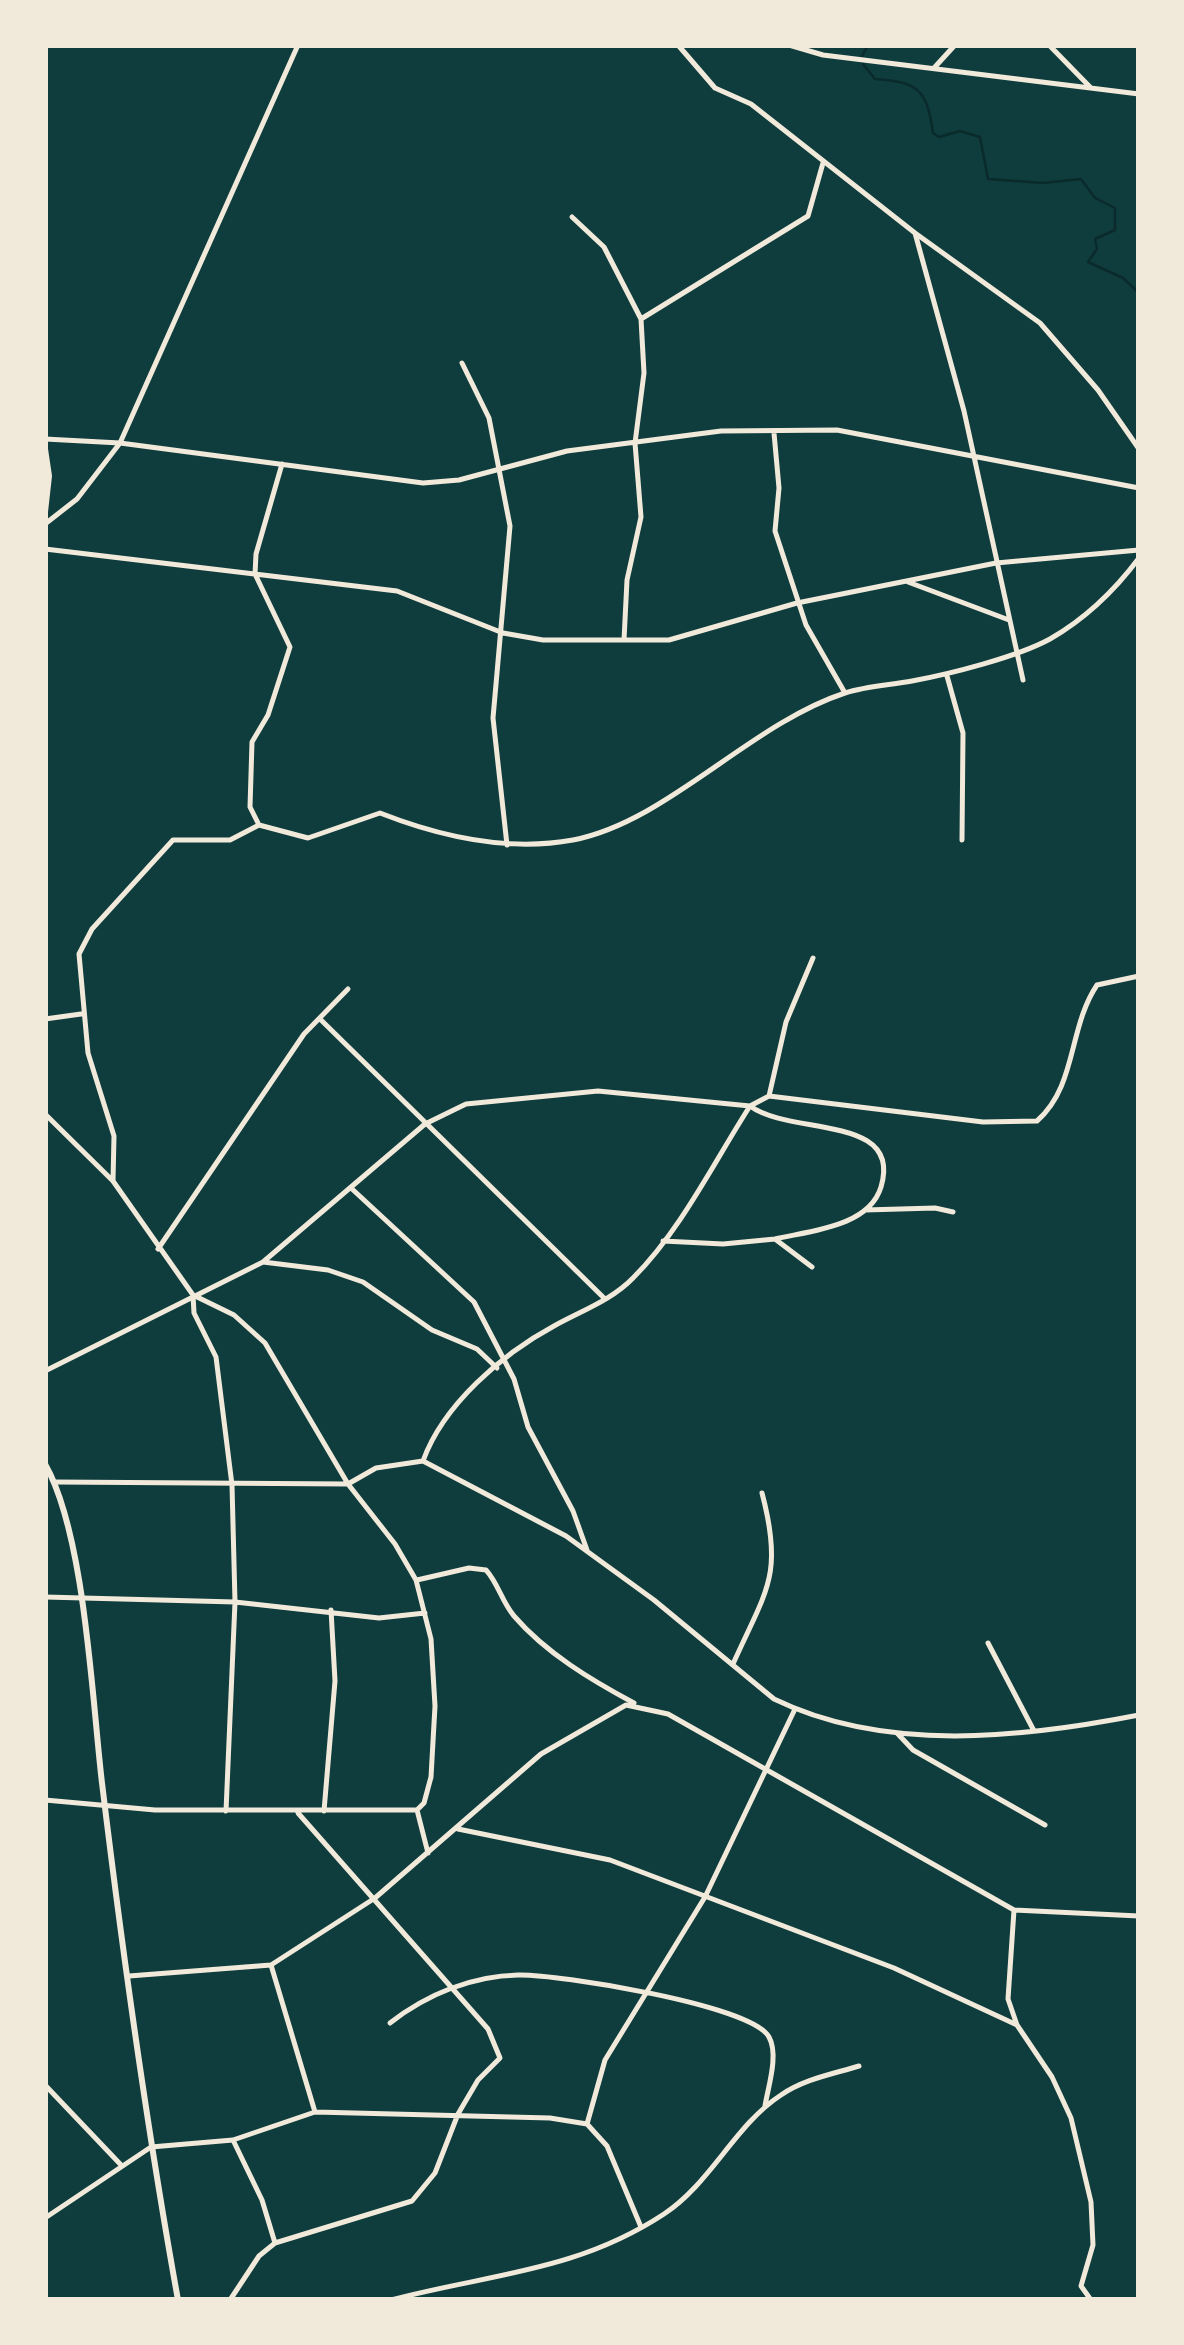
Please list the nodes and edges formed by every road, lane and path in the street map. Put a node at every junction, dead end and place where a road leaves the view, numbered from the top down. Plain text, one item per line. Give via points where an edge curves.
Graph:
1 (298, 45) edge
2 (678, 45) edge
3 (789, 45) edge
4 (955, 45) edge
5 (1049, 45) edge
6 (934, 68) junction
7 (1091, 88) junction
8 (1139, 94) edge
9 (823, 163) junction
10 (572, 217) dead end
11 (916, 233) junction
12 (641, 319) junction
13 (462, 364) dead end
14 (774, 432) junction
15 (45, 439) edge
16 (120, 443) junction
17 (634, 443) junction
18 (45, 449) edge
19 (1139, 449) edge
20 (974, 456) junction
21 (282, 464) junction
22 (502, 467) junction
23 (1139, 488) edge
24 (45, 512) edge
25 (45, 524) edge
26 (45, 549) edge
27 (1139, 550) edge
28 (1139, 558) edge
29 (996, 564) junction
30 (255, 574) junction
31 (905, 581) junction
32 (797, 604) junction
33 (1009, 620) junction
34 (502, 634) junction
35 (624, 640) junction
36 (1016, 650) junction
37 (946, 675) junction
38 (1023, 680) dead end
39 (845, 693) junction
40 (260, 825) junction
41 (962, 840) dead end
42 (507, 845) junction
43 (814, 958) dead end
44 (1139, 976) edge
45 (348, 990) dead end
46 (81, 1014) junction
47 (320, 1018) junction
48 (45, 1019) edge
49 (769, 1096) junction
50 (750, 1106) junction
51 (45, 1114) edge
52 (425, 1124) junction
53 (113, 1180) junction
54 (351, 1188) junction
55 (865, 1210) junction
56 (953, 1212) dead end
57 (775, 1239) junction
58 (663, 1241) junction
59 (158, 1249) junction
60 (262, 1262) junction
61 (812, 1268) dead end
62 (194, 1296) junction
63 (605, 1299) junction
64 (505, 1362) junction
65 (498, 1368) junction
66 (45, 1371) edge
67 (423, 1461) junction
68 (45, 1464) edge
69 (55, 1482) junction
70 (348, 1484) junction
71 (232, 1485) junction
72 (762, 1492) dead end
73 (587, 1552) junction
74 (416, 1580) junction
75 (45, 1598) edge
76 (80, 1598) junction
77 (235, 1602) junction
78 (331, 1610) junction
79 (427, 1613) junction
80 (988, 1643) dead end
81 (733, 1664) junction
82 (637, 1704) junction
83 (795, 1709) junction
84 (1139, 1715) edge
85 (1033, 1730) junction
86 (896, 1732) junction
87 (768, 1771) junction
88 (45, 1800) edge
89 (105, 1808) junction
90 (417, 1810) junction
91 (324, 1811) junction
92 (226, 1812) junction
93 (298, 1812) junction
94 (1045, 1825) dead end
95 (458, 1828) junction
96 (428, 1853) junction
97 (705, 1897) junction
98 (375, 1898) junction
99 (1014, 1910) junction
100 (1139, 1916) edge
101 (271, 1965) junction
102 (129, 1976) junction
103 (451, 1986) junction
104 (644, 1993) junction
105 (390, 2023) dead end
106 (1018, 2025) junction
107 (859, 2066) dead end
108 (45, 2085) edge
109 (764, 2110) junction
110 (316, 2112) junction
111 (458, 2114) junction
112 (587, 2124) junction
113 (232, 2140) junction
114 (151, 2147) junction
115 (122, 2166) junction
116 (45, 2218) edge
117 (642, 2227) junction
118 (275, 2243) junction
119 (422, 2291) junction
120 (178, 2300) edge
121 (230, 2300) edge
122 (391, 2300) edge
123 (422, 2300) edge
124 (1091, 2300) edge

1 - 16 street
2 - 9 street via 715,88 751,104
3 - 6 street
4 - 6 street
5 - 7 street
6 - 7 street
7 - 8 street
9 - 11 street
9 - 12 street via 808,216
10 - 12 street via 604,247
11 - 19 street via 1040,323
11 - 20 street
12 - 17 street via 644,373
13 - 22 street via 489,418
14 - 17 street
14 - 20 street via 838,430
14 - 32 street via 775,531
15 - 16 street
16 - 21 street
16 - 25 street via 77,499
17 - 22 street
17 - 35 street via 641,517 627,580
18 - 24 street
20 - 23 street
20 - 29 street
21 - 22 street via 423,483
21 - 30 street
22 - 34 street via 510,526
26 - 30 street
27 - 29 street
28 - 36 street via 1088,612 1048,640
29 - 31 street
29 - 33 street
30 - 34 street via 397,591
30 - 40 street via 290,647 268,716 252,742 250,806
31 - 32 street
31 - 33 street
32 - 35 street via 668,640
32 - 39 street
33 - 36 street
34 - 35 street
34 - 42 street via 494,718
36 - 37 street
36 - 38 street
37 - 39 street
37 - 41 street via 963,733
39 - 42 street via 742,744 652,807 594,835
40 - 42 street via 308,838 380,813 422,829
40 - 46 street via 230,840 173,840 92,929 79,954
43 - 49 street via 786,1022
44 - 49 street via 1097,986 1082,1011 1070,1068 1037,1121 983,1122
45 - 47 street
46 - 48 street
46 - 53 street via 114,1136
47 - 52 street
47 - 59 street
49 - 50 street
50 - 52 street via 598,1091 466,1104
50 - 55 street via 812,1129 854,1132 876,1146 883,1158 881,1188
50 - 58 street
51 - 53 street
52 - 54 street
52 - 63 street
53 - 59 street
54 - 60 street
54 - 64 street via 458,1284
55 - 56 street
55 - 57 street via 839,1224
57 - 58 street
57 - 61 street
58 - 63 street
59 - 62 street
60 - 62 street
60 - 65 street via 363,1282
62 - 66 street
62 - 70 street via 234,1315 265,1343
62 - 71 street via 194,1313 216,1357
63 - 64 street via 549,1328
64 - 65 street
64 - 73 street via 528,1428
65 - 67 street via 452,1408
67 - 70 street via 376,1468
67 - 73 street
68 - 69 street
69 - 71 street
69 - 76 street
70 - 71 street
70 - 74 street
71 - 77 street
72 - 81 street via 774,1559
73 - 81 street
74 - 79 street
74 - 82 street via 486,1570 517,1619 547,1646
75 - 76 street
76 - 77 street
76 - 89 street
77 - 78 street
77 - 92 street
78 - 79 street via 380,1618
78 - 91 street via 335,1681
79 - 90 street via 435,1706 431,1777
80 - 85 street
81 - 83 street
82 - 87 street via 668,1714
82 - 95 street via 617,1708 541,1754
83 - 86 street
83 - 87 street
84 - 85 street
85 - 86 street via 949,1738
86 - 94 street via 913,1750
87 - 97 street
87 - 99 street
88 - 89 street
89 - 92 street
89 - 102 street
90 - 91 street
90 - 96 street
91 - 93 street
92 - 93 street
93 - 98 street
95 - 96 street
95 - 97 street via 580,1851
96 - 98 street
97 - 104 street
97 - 106 street via 894,1968
98 - 101 street
98 - 103 street
99 - 100 street
99 - 106 street via 1008,1999
101 - 102 street
101 - 110 street
102 - 114 street
103 - 104 street via 519,1975
103 - 105 street
103 - 111 street via 488,2029 500,2058
104 - 109 street via 722,2009 762,2028 772,2045
104 - 112 street via 605,2060
106 - 124 street via 1071,2118 1091,2202 1092,2245 1081,2286
107 - 109 street via 800,2084
108 - 115 street
109 - 117 street via 695,2190
110 - 111 street
110 - 113 street
111 - 112 street
111 - 118 street via 435,2173 412,2201
112 - 117 street via 607,2146
113 - 114 street
113 - 118 street
114 - 115 street
114 - 120 street
115 - 116 street
117 - 119 street via 524,2274
118 - 121 street
119 - 122 street
119 - 123 street

